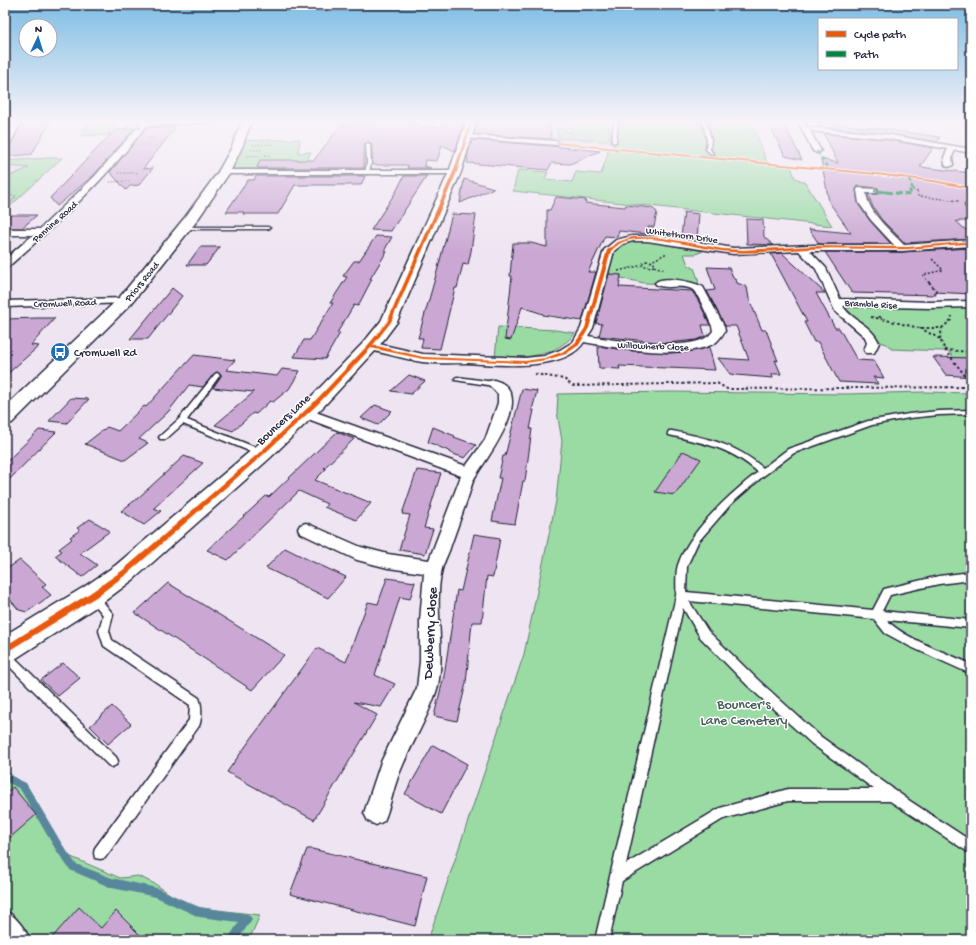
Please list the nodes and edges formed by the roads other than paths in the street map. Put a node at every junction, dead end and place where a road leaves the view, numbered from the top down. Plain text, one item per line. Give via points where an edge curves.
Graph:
1 (112, 164) edge
2 (228, 164) edge
3 (369, 164) edge
4 (458, 164) edge
5 (224, 172) junction
6 (367, 172) junction
7 (455, 172) junction
8 (874, 191) dead end
9 (184, 228) junction
10 (268, 228) dead end
11 (5, 232) edge
12 (43, 232) junction
13 (971, 243) edge
14 (802, 248) junction
15 (902, 248) junction
16 (5, 264) edge
17 (660, 283) dead end
18 (125, 301) junction
19 (836, 302) junction
20 (5, 304) edge
21 (969, 306) edge
22 (581, 338) junction
23 (370, 346) junction
24 (870, 350) dead end
25 (217, 375) dead end
26 (457, 379) dead end
27 (494, 384) joint
28 (971, 412) edge
29 (305, 413) junction
30 (5, 418) edge
31 (182, 421) junction
32 (672, 434) dead end
33 (163, 437) dead end
34 (262, 453) junction
35 (763, 472) junction
36 (469, 473) junction
37 (306, 529) dead end
38 (434, 568) junction
39 (971, 576) edge
40 (93, 595) junction
41 (681, 596) junction
42 (876, 614) junction
43 (971, 624) edge
44 (5, 650) edge
45 (5, 655) edge
46 (971, 670) edge
47 (112, 761) dead end
48 (892, 795) junction
49 (376, 813) dead end
50 (971, 848) edge
51 (100, 853) dead end
52 (617, 877) junction
53 (5, 918) edge
54 (23, 940) edge
55 (602, 940) edge

1 - 12 street, Pennine Road
2 - 5 street, Priors Road
3 - 6 lane
4 - 7 street, Bouncers Lane
5 - 6 street
5 - 9 street, Priors Road
6 - 7 street
7 - 23 street, Bouncers Lane via 389,322
8 - 15 street via 862,190 863,203
9 - 10 lane
9 - 18 street, Priors Road
11 - 12 street
12 - 16 street, Pennine Road
13 - 15 street, Whitethorn Drive
14 - 15 street, Whitethorn Drive
14 - 19 street, Bramble Rise via 821,268
14 - 22 street, Whitethorn Drive via 730,251 658,239 621,242 609,250 587,328
17 - 22 street, Willowherb Close via 698,284 720,332 715,339 694,346 657,347
18 - 20 street, Cromwell Road
18 - 30 street, Priors Road
19 - 21 street, Bramble Rise
19 - 24 street via 846,317 869,335 873,343
22 - 23 street, Whitethorn Drive via 564,353 525,362 423,358
23 - 29 street, Bouncers Lane
25 - 31 lane
26 - 27 lane
27 - 36 street, Dewberry Close via 504,392 506,403 498,429 485,454
28 - 35 lane via 931,413 871,423 791,451
29 - 34 street, Bouncers Lane
29 - 36 street
31 - 33 lane
31 - 34 lane
32 - 35 lane via 702,439 733,449
34 - 40 street, Bouncers Lane via 151,551
35 - 41 lane via 728,502 695,540 682,566
36 - 38 street, Dewberry Close
37 - 38 street via 357,553
38 - 49 street, Dewberry Close via 427,688 389,770
39 - 42 lane via 939,580 887,592
40 - 44 street, Bouncers Lane
40 - 51 lane via 108,614 104,630 108,643 195,702 195,722
41 - 42 lane
41 - 48 lane via 704,634 752,684 816,740
41 - 52 lane
42 - 43 lane
42 - 46 lane via 889,630
45 - 47 lane
48 - 50 lane
48 - 52 lane via 788,795 720,814
52 - 55 lane
53 - 54 lane

